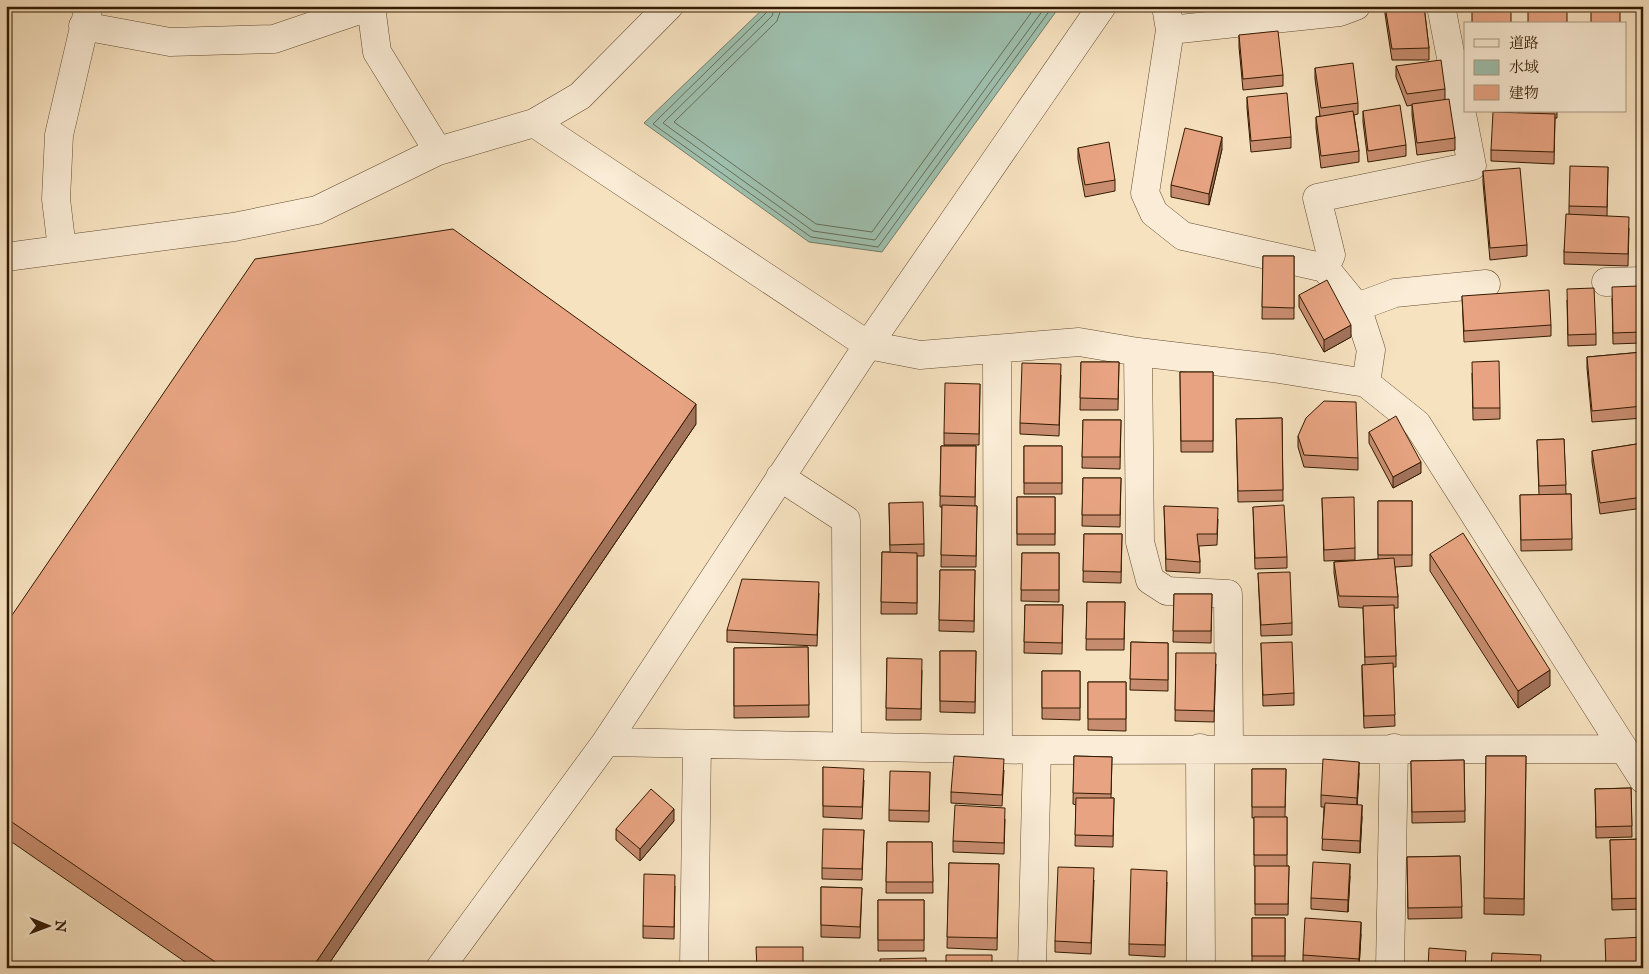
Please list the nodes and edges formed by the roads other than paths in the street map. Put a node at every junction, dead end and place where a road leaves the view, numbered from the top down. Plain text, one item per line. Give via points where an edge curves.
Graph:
1 (371, 6) edge
2 (669, 6) edge
3 (1102, 6) edge
4 (1356, 6) edge
5 (1441, 6) edge
6 (86, 16) edge
7 (1168, 18) edge
8 (534, 123) junction
9 (438, 151) junction
10 (62, 249) junction
11 (6, 257) edge
12 (1324, 268) junction
13 (1643, 280) edge
14 (1606, 282) dead end
15 (1486, 284) dead end
16 (1357, 307) junction
17 (868, 345) junction
18 (998, 350) junction
19 (1138, 352) junction
20 (1366, 383) junction
21 (780, 478) junction
22 (606, 742) junction
23 (697, 744) junction
24 (847, 746) junction
25 (1200, 748) junction
26 (1229, 748) junction
27 (1394, 748) junction
28 (998, 749) junction
29 (1624, 749) junction
30 (1037, 750) junction
31 (1643, 779) edge
32 (440, 968) edge
33 (694, 968) edge
34 (1032, 968) edge
35 (1201, 968) edge
36 (1390, 968) edge

1 - 6 street via 274,39 170,42
1 - 9 street via 377,52
2 - 8 street via 580,96
3 - 17 street
4 - 7 street via 1340,12
5 - 12 street via 1472,166 1317,198 1331,255
6 - 10 street via 59,135 56,199
7 - 12 street via 1145,193 1154,213 1183,236
8 - 9 street
8 - 17 street
9 - 10 street via 318,210 234,227
10 - 11 street
12 - 16 street
13 - 14 street
15 - 16 street via 1395,293
16 - 20 street via 1372,350
17 - 18 street via 920,355
17 - 21 street
18 - 19 street via 1079,342
18 - 28 street
19 - 20 street
19 - 26 street via 1140,542 1150,580 1167,591 1228,594
20 - 29 street via 1418,424
21 - 22 street
21 - 24 street via 846,520
22 - 23 street
22 - 32 street
23 - 24 street
23 - 33 street
24 - 28 street
25 - 26 street
25 - 30 street
25 - 35 street
26 - 27 street
27 - 29 street
27 - 36 street
28 - 30 street
29 - 31 street
30 - 34 street

